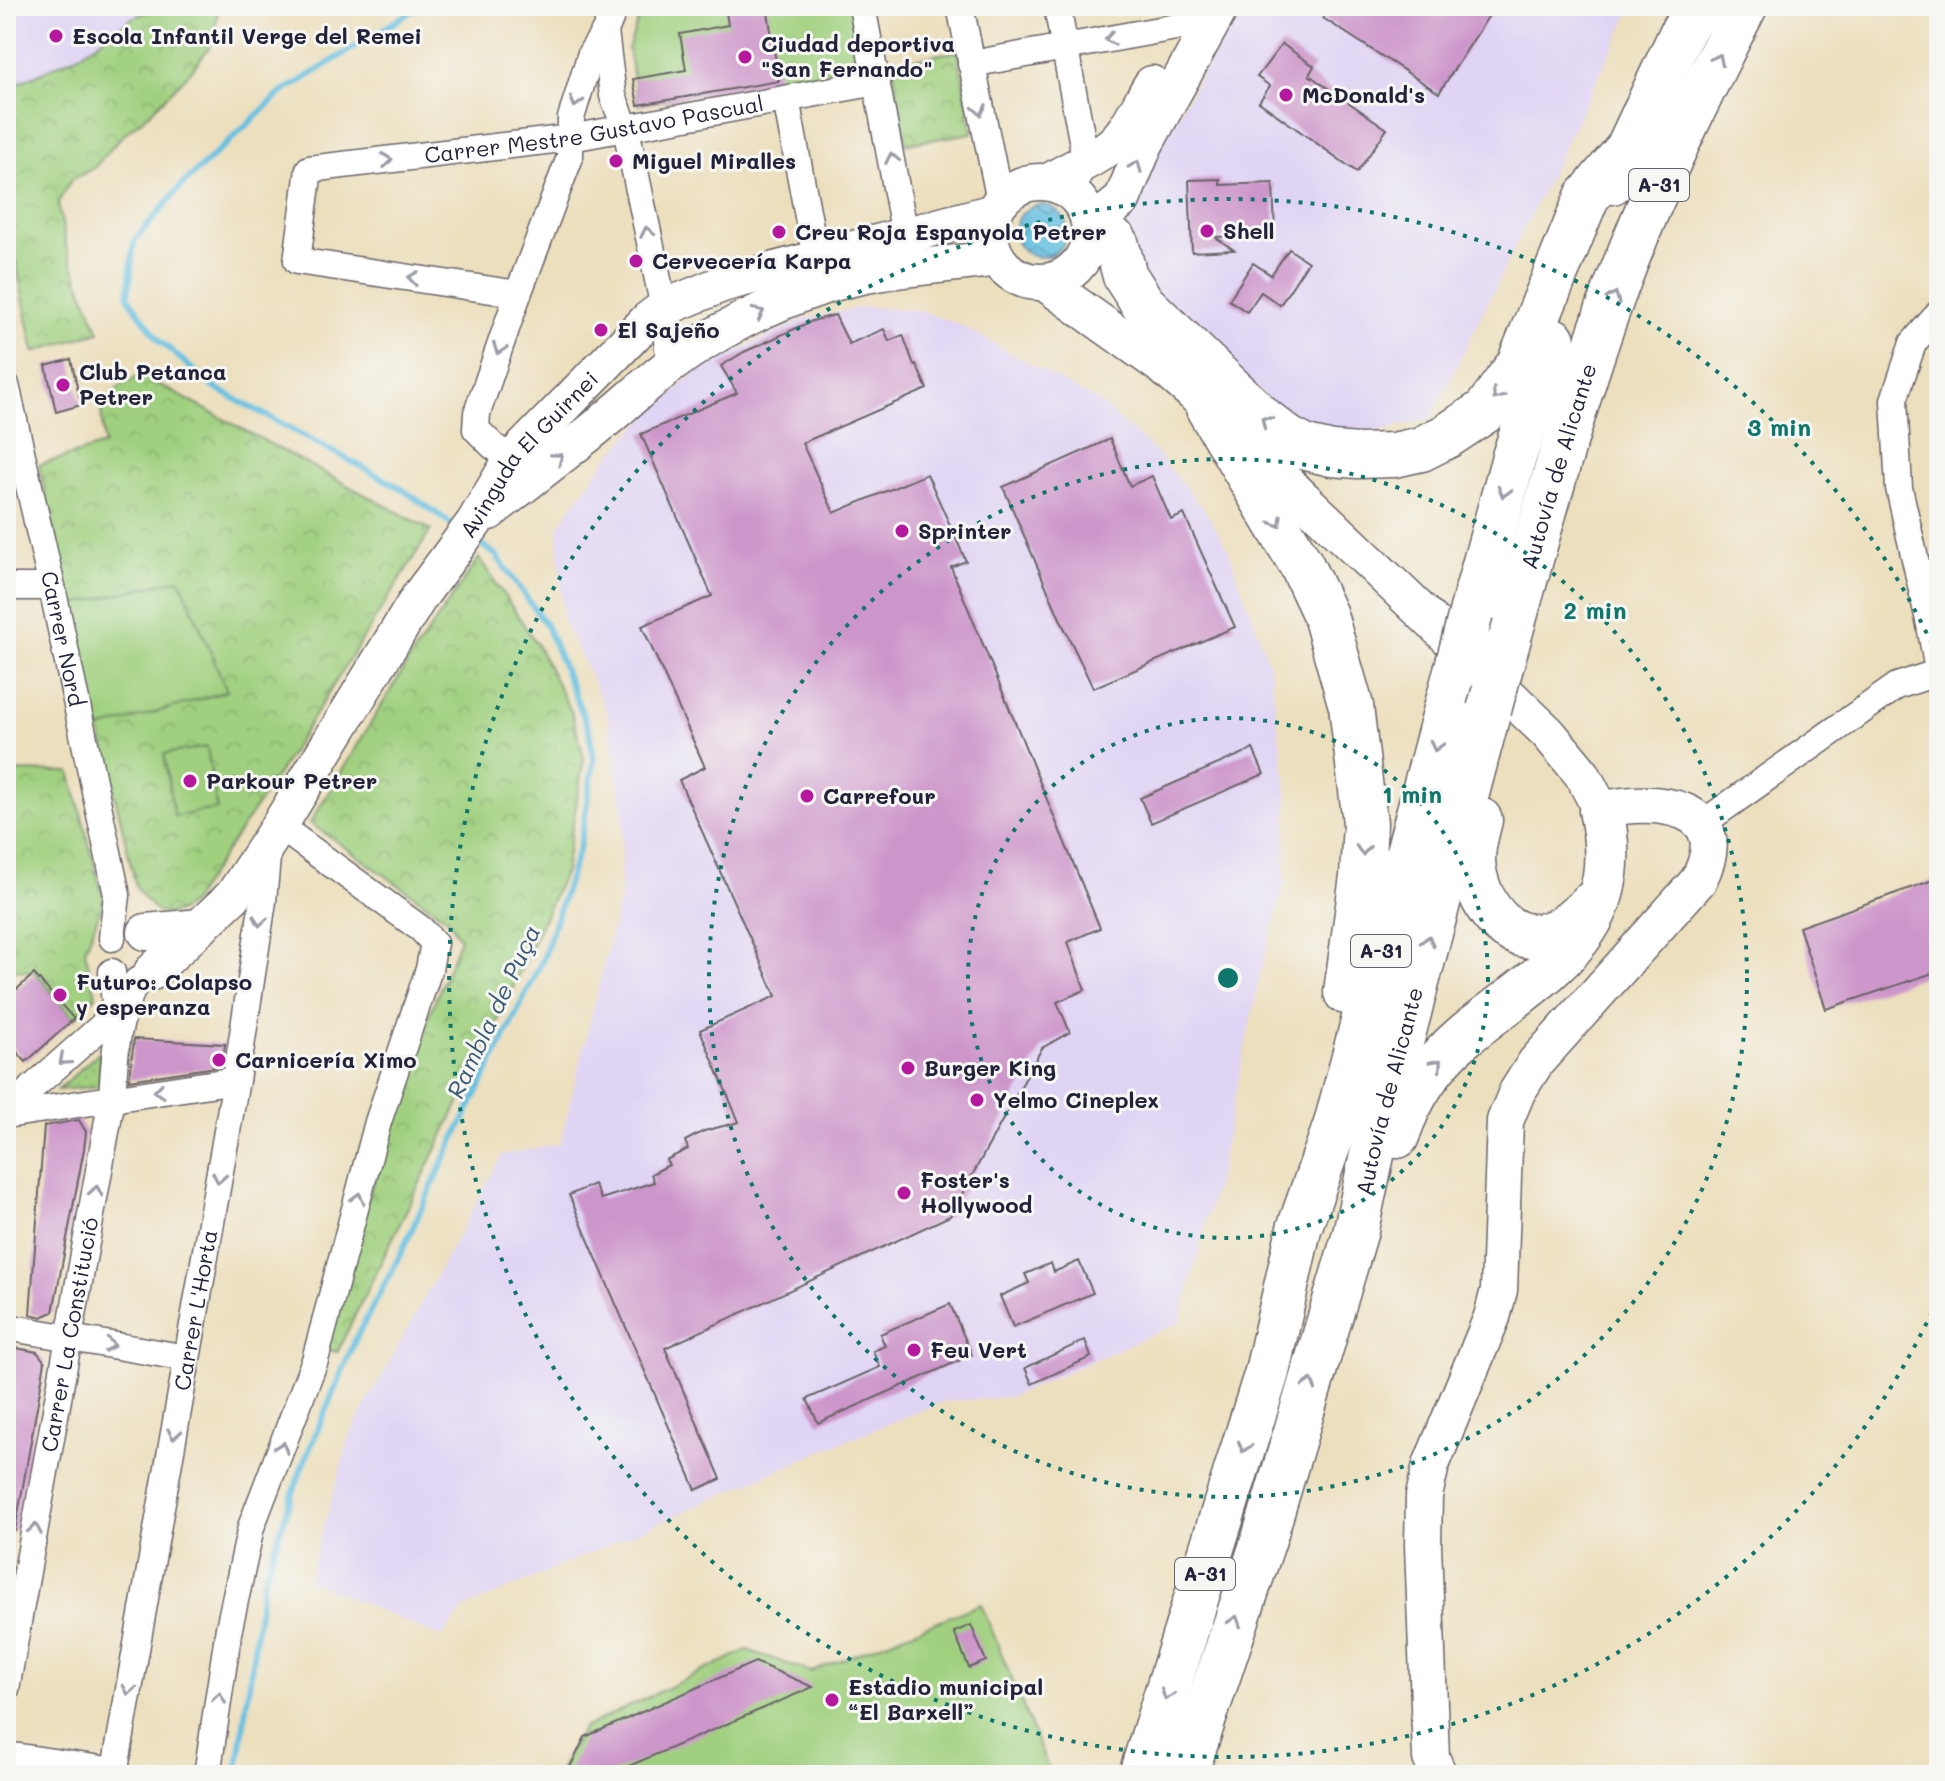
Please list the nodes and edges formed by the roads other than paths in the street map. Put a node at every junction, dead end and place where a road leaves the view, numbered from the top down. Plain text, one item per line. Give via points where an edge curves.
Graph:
1 (615, 6) edge
2 (862, 6) edge
3 (960, 6) edge
4 (1057, 6) edge
5 (1221, 6) edge
6 (1697, 6) edge
7 (1745, 6) edge
8 (1192, 16) edge
9 (605, 31) junction
10 (1065, 47) junction
11 (971, 64) junction
12 (877, 82) junction
13 (786, 99) junction
14 (626, 129) junction
15 (571, 138) junction
16 (1623, 154) junction
17 (1068, 179) junction
18 (997, 207) junction
19 (905, 235) junction
20 (1096, 237) junction
21 (997, 258) junction
22 (816, 259) junction
23 (1044, 282) junction
24 (518, 294) junction
25 (664, 308) junction
26 (1939, 313) edge
27 (670, 366) junction
28 (1162, 366) junction
29 (7, 394) edge
30 (1208, 408) junction
31 (512, 459) junction
32 (463, 537) junction
33 (6, 587) edge
34 (52, 587) junction
35 (1939, 673) edge
36 (1489, 710) junction
37 (1601, 810) junction
38 (1700, 825) junction
39 (274, 835) junction
40 (1602, 889) junction
41 (201, 927) junction
42 (134, 933) junction
43 (112, 972) junction
44 (144, 977) junction
45 (236, 1080) junction
46 (112, 1098) junction
47 (6, 1113) edge
48 (1299, 1229) junction
49 (1355, 1234) junction
50 (6, 1327) edge
51 (70, 1338) junction
52 (187, 1358) junction
53 (6, 1689) edge
54 (6, 1755) edge
55 (115, 1773) edge
56 (207, 1775) edge
57 (1141, 1775) edge
58 (1185, 1775) edge
59 (1439, 1775) edge

1 - 9 street
2 - 12 street
3 - 11 street
4 - 10 street
20 -> 5 street via 1122,200 1145,144
6 - 16 highway, Autovía de Alicante / A-31
36 -> 7 highway, Autovía de Alicante / A-31, bridge via 1607,312 1660,182
8 -> 10 street
8 - 17 street via 1117,139
9 - 14 street via 613,96
9 -> 15 street via 591,53 571,118
10 - 11 street
10 - 17 street via 1083,145
11 -> 18 street
12 - 13 street, Carrer Mestre Gustavo Pascual
19 -> 12 street
13 - 14 street, Carrer Mestre Gustavo Pascual
13 - 22 street
14 - 15 street, Carrer Mestre Gustavo Pascual
25 -> 14 street
15 - 24 street via 570,157
24 -> 15 street, Carrer Mestre Gustavo Pascual via 297,261 309,169
16 -> 20 highway via 1587,197 1519,364 1485,411 1421,449 1394,455 1332,454 1287,438 1143,304
16 -> 48 highway, Autovía de Alicante / A-31, bridge via 1524,426 1336,1124
17 - 18 street via 1021,185
17 - 20 street
18 - 19 street, Avinguda El Guirnei
18 - 21 street via 990,228
19 - 22 street, Avinguda El Guirnei
20 - 23 street via 1072,271
20 - 28 street via 1121,307
21 - 23 street via 1012,274
27 -> 21 street, Avinguda El Guirnei via 762,311 824,286 915,267
22 - 25 street, Avinguda El Guirnei via 722,284
23 - 28 street
24 -> 31 street via 476,429
25 - 27 street
25 - 31 street, Avinguda El Guirnei
26 - 35 street via 1913,343 1894,400 1899,488
32 -> 27 street, Avinguda El Guirnei
28 - 30 street
29 - 34 street, Carrer Nord
30 - 37 street via 1548,733 1582,774
30 -> 48 highway via 1278,522 1325,615 1351,706 1361,778 1362,877 1348,984 1312,1139
31 - 32 street, Avinguda El Guirnei
32 - 39 street via 419,597
33 - 34 street
34 - 42 street, Carrer Nord via 117,895
35 - 38 street via 1897,686
36 - 40 highway via 1491,771 1473,849 1473,869 1485,906 1509,930 1540,935 1573,920
49 -> 36 highway, Autovía de Alicante / A-31
37 - 38 street via 1665,804 1689,813
37 - 40 highway via 1607,853
38 - 59 street via 1709,853 1698,881 1536,1062 1505,1121 1499,1290 1431,1465 1424,1496 1431,1758
39 - 41 street via 233,896
39 -> 45 street, Carrer L'Horta
56 -> 39 street via 229,1628 251,1527 315,1360 378,1122 434,943 421,929
49 -> 40 highway via 1392,1153 1407,1105 1430,1070 1462,1038 1555,966 1582,937
41 - 42 street
41 - 44 street
42 - 43 street via 106,955
42 - 44 street via 158,947 157,965
43 - 44 street via 119,978
43 -> 47 street via 115,1003 103,1025
44 - 46 street, Carrer La Constitució via 123,1005
45 -> 46 street
45 -> 52 street, Carrer L'Horta
46 - 47 street
51 -> 46 street, Carrer La Constitució
48 -> 57 highway, Autovía de Alicante / A-31 via 1267,1372
58 -> 49 highway, Autovía de Alicante / A-31 via 1264,1539
50 - 51 street
51 -> 52 street
53 -> 51 street, Carrer La Constitució
52 -> 55 street, Carrer L'Horta
54 - 55 street

